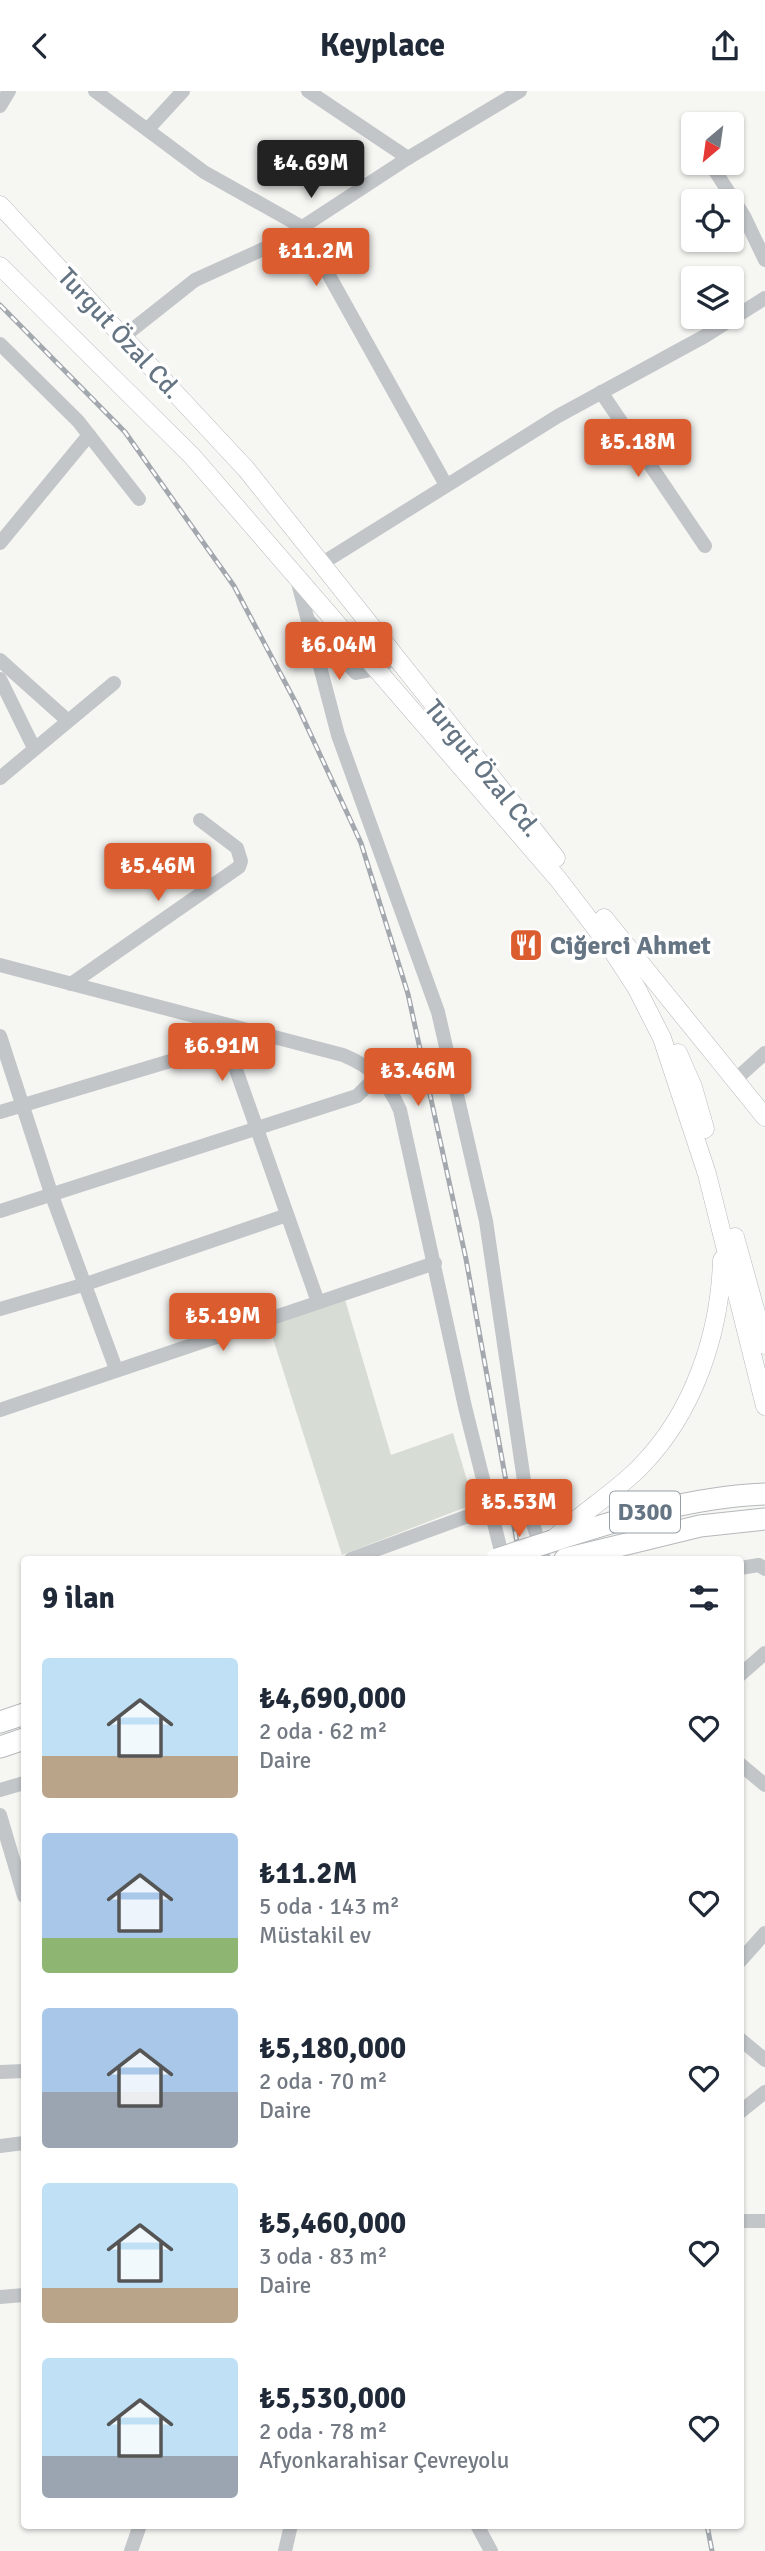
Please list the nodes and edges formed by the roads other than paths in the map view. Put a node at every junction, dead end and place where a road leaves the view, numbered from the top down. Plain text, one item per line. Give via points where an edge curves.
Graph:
1 (9, 91) edge
2 (95, 91) edge
3 (183, 91) edge
4 (308, 91) edge
5 (520, 91) edge
6 (0, 106) edge
7 (148, 129) junction
8 (408, 158) junction
9 (718, 175) edge
10 (0, 205) edge
11 (302, 227) junction
12 (765, 260) edge
13 (0, 266) edge
14 (765, 298) edge
15 (123, 337) junction
16 (2, 351) edge
17 (601, 392) junction
18 (89, 435) junction
19 (446, 485) junction
20 (139, 499) dead end
21 (0, 543) edge
22 (705, 546) dead end
23 (321, 564) junction
24 (297, 577) junction
25 (305, 616) junction
26 (394, 657) junction
27 (0, 660) edge
28 (376, 669) junction
29 (0, 679) edge
30 (114, 683) dead end
31 (67, 720) junction
32 (34, 748) junction
33 (0, 778) edge
34 (200, 820) dead end
35 (615, 942) junction
36 (0, 965) edge
37 (71, 984) junction
38 (0, 1036) edge
39 (765, 1053) edge
40 (4, 1062) edge
41 (378, 1075) junction
42 (735, 1080) junction
43 (22, 1105) junction
44 (0, 1112) edge
45 (765, 1117) edge
46 (257, 1128) junction
47 (52, 1196) junction
48 (0, 1211) edge
49 (287, 1215) junction
50 (724, 1242) junction
51 (435, 1263) junction
52 (86, 1284) junction
53 (318, 1302) junction
54 (0, 1309) edge
55 (765, 1345) edge
56 (116, 1369) junction
57 (765, 1405) edge
58 (0, 1410) edge
59 (765, 1494) edge
60 (490, 1508) junction
61 (758, 1519) edge
62 (548, 1550) edge
63 (359, 1556) edge
64 (502, 1556) edge
65 (513, 1556) edge
66 (576, 1556) edge
67 (744, 1567) edge
68 (765, 1569) edge
69 (765, 1653) edge
70 (744, 1671) edge
71 (21, 1715) edge
72 (0, 1722) edge
73 (21, 1740) edge
74 (0, 1747) edge
75 (744, 1767) edge
76 (21, 1784) edge
77 (765, 1784) edge
78 (0, 1790) edge
79 (0, 1815) edge
80 (21, 1886) edge
81 (765, 1933) edge
82 (744, 1957) edge
83 (744, 2042) edge
84 (765, 2060) edge
85 (21, 2071) edge
86 (0, 2072) edge
87 (765, 2092) edge
88 (744, 2109) edge
89 (21, 2143) edge
90 (0, 2146) edge
91 (744, 2221) edge
92 (765, 2221) edge
93 (21, 2295) edge
94 (0, 2297) edge
95 (139, 2529) edge
96 (290, 2529) edge
97 (479, 2529) edge
98 (131, 2551) edge
99 (285, 2551) edge
100 (491, 2551) edge

1 - 6 street
2 - 7 street
3 - 7 street
4 - 8 street
5 - 8 street
7 - 11 street via 204,172
8 - 11 street
9 - 12 street
10 - 15 main road, Turgut Özal Cd.
11 - 15 street via 195,280
11 - 19 street
13 - 24 main road, Turgut Özal Cd. via 192,456
14 - 17 street
15 - 23 main road, Turgut Özal Cd. via 246,469
16 - 18 street
17 - 19 street
17 - 22 street
18 - 20 street
18 - 21 street
19 - 23 street
23 - 26 main road, Turgut Özal Cd.
24 - 25 street
24 - 28 main road, Turgut Özal Cd.
25 - 28 street via 356,673
25 - 62 street via 338,735 438,1012 486,1221 528,1508
26 - 28 street
26 - 35 main road, Turgut Özal Cd.
27 - 31 street
28 - 35 main road, Turgut Özal Cd.
29 - 32 street
30 - 31 street
31 - 32 street
32 - 33 street
34 - 37 street via 237,848 239,867
35 - 42 main road, Turgut Özal Cd.
35 - 50 main road via 662,1038 707,1174
35 - 55 main road via 664,1019 693,1087
36 - 37 street
37 - 41 street via 344,1055
38 - 40 street
39 - 42 street
40 - 43 street
41 - 46 street via 357,1095
41 - 51 street via 400,1110
42 - 45 main road, Turgut Özal Cd.
43 - 44 street
43 - 46 street via 228,1044
43 - 47 street
46 - 47 street
46 - 49 street
47 - 48 street
47 - 52 street
49 - 52 street
49 - 53 street
50 - 57 main road
50 - 62 main road via 712,1336 681,1410 643,1464
51 - 53 street
51 - 60 street
52 - 54 street
52 - 56 street
53 - 56 street
56 - 58 street
59 - 62 highway, D300 via 632,1515
60 - 63 street
60 - 64 street
61 - 66 highway, D300 via 700,1526
62 - 65 highway, D300, bridge
67 - 68 street via 759,1565
69 - 70 street
71 - 72 highway
73 - 74 highway
75 - 77 street
76 - 78 street
79 - 80 street
81 - 82 street
83 - 84 street
85 - 86 street
87 - 88 street
89 - 90 street
91 - 92 street
93 - 94 street
95 - 98 street
96 - 99 street
97 - 100 street

